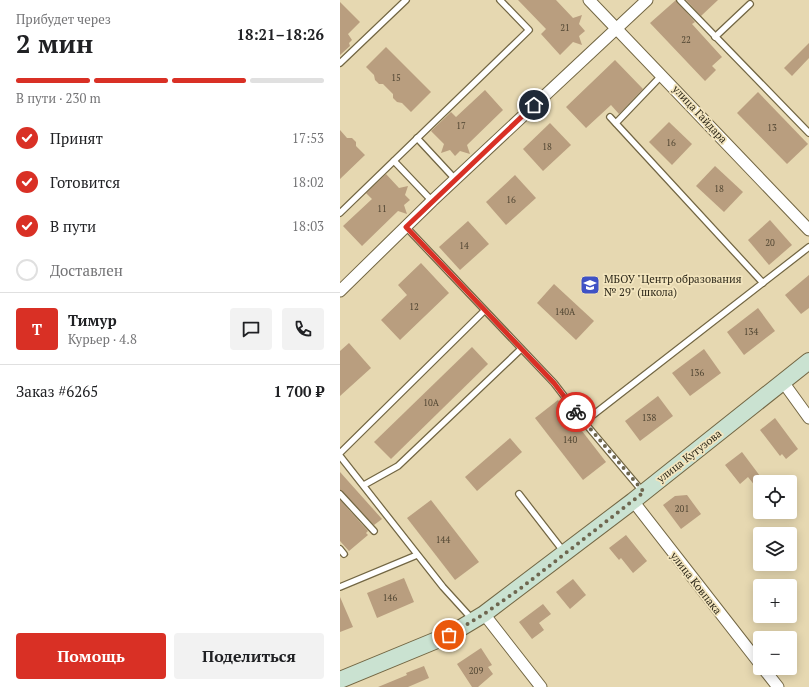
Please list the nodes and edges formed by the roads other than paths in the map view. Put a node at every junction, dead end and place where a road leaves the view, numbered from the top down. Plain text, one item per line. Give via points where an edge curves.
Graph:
1 (406, 0) edge
2 (500, 0) edge
3 (589, 0) edge
4 (647, 0) edge
5 (680, 0) edge
6 (750, 4) dead end
7 (617, 28) junction
8 (715, 37) junction
9 (340, 63) edge
10 (662, 75) junction
11 (610, 117) dead end
12 (616, 123) junction
13 (809, 133) edge
14 (417, 138) junction
15 (394, 161) junction
16 (456, 179) junction
17 (432, 201) junction
18 (340, 213) edge
19 (406, 227) junction
20 (809, 230) edge
21 (809, 247) edge
22 (763, 283) junction
23 (340, 291) edge
24 (484, 311) junction
25 (521, 348) junction
26 (809, 361) edge
27 (783, 382) junction
28 (809, 418) edge
29 (584, 422) junction
30 (340, 454) edge
31 (364, 485) junction
32 (340, 494) edge
33 (519, 494) dead end
34 (638, 497) junction
35 (374, 531) dead end
36 (340, 549) edge
37 (565, 553) junction
38 (344, 554) dead end
39 (417, 555) junction
40 (340, 587) edge
41 (478, 617) junction
42 (753, 654) edge
43 (769, 675) edge
44 (344, 682) edge
45 (541, 687) edge
46 (778, 687) edge

1 - 9 lane
2 - 14 lane via 529,30
3 - 7 street, улица Гайдара
4 - 7 street
5 - 8 lane
6 - 8 lane
7 - 10 street, улица Гайдара
7 - 16 street
8 - 13 lane
10 - 12 lane
10 - 20 street, улица Гайдара
11 - 12 lane
12 - 22 lane
14 - 15 lane
14 - 16 lane
15 - 17 lane
15 - 18 lane
16 - 17 street
17 - 19 street
19 - 23 street
19 - 24 lane
21 - 22 lane
22 - 29 lane
24 - 25 lane
24 - 30 lane
25 - 29 lane via 554,383
25 - 31 lane via 398,466
26 - 27 main road, улица Кутузова
27 - 28 street
27 - 34 main road, улица Кутузова
29 - 34 lane
30 - 31 lane
31 - 39 lane
32 - 35 lane
33 - 37 lane
34 - 37 main road, улица Кутузова
34 - 42 street, улица Ковпака
36 - 38 lane
37 - 41 main road, улица Кутузова
39 - 40 lane
39 - 41 lane via 443,587
41 - 44 main road, улица Кутузова via 449,635
41 - 45 street
43 - 46 street

